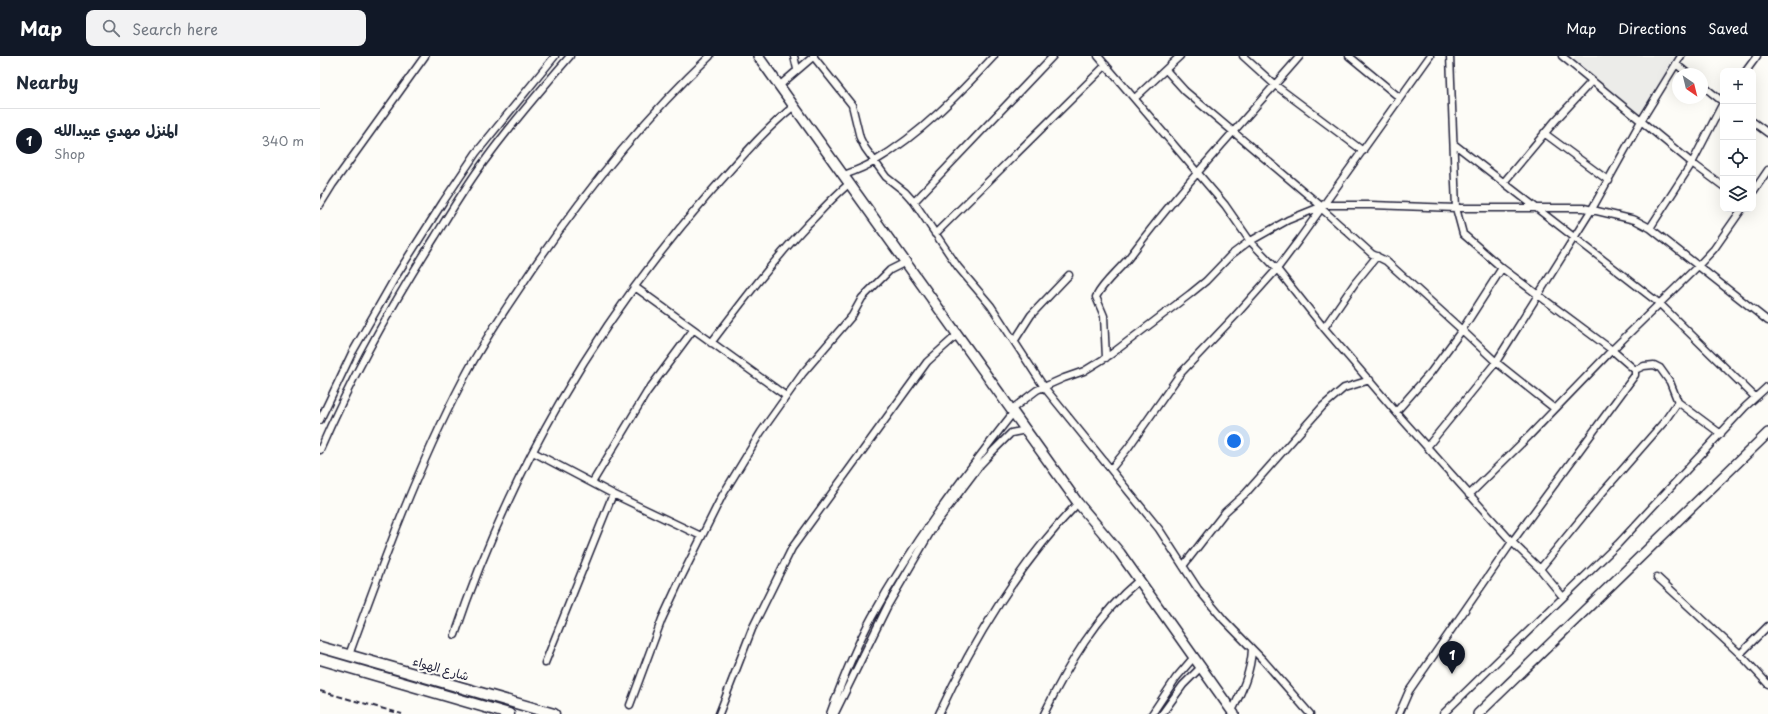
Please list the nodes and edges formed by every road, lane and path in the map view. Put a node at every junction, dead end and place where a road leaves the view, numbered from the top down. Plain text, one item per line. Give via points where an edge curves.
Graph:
1 (425, 56) edge
2 (555, 56) edge
3 (570, 56) edge
4 (710, 56) edge
5 (758, 56) edge
6 (794, 56) edge
7 (814, 56) edge
8 (994, 56) edge
9 (1053, 56) edge
10 (1098, 56) edge
11 (1180, 56) edge
12 (1243, 56) edge
13 (1300, 56) edge
14 (1348, 56) edge
15 (1430, 56) edge
16 (1450, 56) edge
17 (1562, 56) edge
18 (1681, 56) edge
19 (1757, 56) edge
20 (1676, 64) junction
21 (1106, 65) junction
22 (1681, 68) edge
23 (1748, 68) edge
24 (797, 69) junction
25 (1166, 70) junction
26 (1592, 81) junction
27 (1275, 85) junction
28 (779, 86) junction
29 (1708, 90) edge
30 (1135, 98) junction
31 (1400, 98) junction
32 (1720, 100) edge
33 (1722, 104) edge
34 (794, 106) junction
35 (1641, 121) junction
36 (1756, 124) edge
37 (1234, 131) junction
38 (1768, 132) edge
39 (1544, 133) junction
40 (1454, 144) junction
41 (1363, 151) junction
42 (874, 162) junction
43 (1692, 163) junction
44 (1768, 170) edge
45 (1196, 173) junction
46 (844, 175) junction
47 (1609, 181) junction
48 (1504, 182) junction
49 (850, 183) junction
50 (1720, 184) edge
51 (1756, 188) edge
52 (914, 202) junction
53 (320, 205) edge
54 (1323, 207) junction
55 (1456, 208) junction
56 (1536, 208) junction
57 (1592, 209) junction
58 (1740, 212) edge
59 (1650, 228) junction
60 (935, 234) junction
61 (1575, 237) junction
62 (1250, 241) junction
63 (1377, 256) junction
64 (906, 262) junction
65 (1698, 266) junction
66 (1502, 268) junction
67 (1276, 269) junction
68 (1069, 275) dead end
69 (635, 287) junction
70 (1538, 294) junction
71 (1660, 304) junction
72 (1768, 321) edge
73 (1324, 328) junction
74 (693, 330) junction
75 (1462, 330) junction
76 (957, 335) junction
77 (1015, 340) junction
78 (711, 343) junction
79 (1612, 350) junction
80 (1106, 358) junction
81 (1496, 362) junction
82 (1635, 370) junction
83 (1370, 380) junction
84 (1768, 386) edge
85 (1044, 387) junction
86 (786, 396) junction
87 (1755, 398) junction
88 (1678, 402) junction
89 (1555, 409) junction
90 (1012, 411) junction
91 (1396, 412) junction
92 (320, 420) edge
93 (1026, 430) junction
94 (1768, 433) edge
95 (1721, 434) junction
96 (1427, 447) junction
97 (320, 450) edge
98 (533, 452) junction
99 (1111, 469) junction
100 (592, 482) junction
101 (613, 494) junction
102 (1469, 495) junction
103 (1078, 503) junction
104 (701, 536) junction
105 (1512, 542) junction
106 (1182, 566) junction
107 (1540, 569) junction
108 (1657, 577) dead end
109 (1139, 580) junction
110 (1563, 597) junction
111 (1768, 626) edge
112 (455, 635) dead end
113 (320, 646) edge
114 (1252, 649) junction
115 (1740, 654) junction
116 (349, 655) junction
117 (1194, 657) junction
118 (320, 659) edge
119 (544, 663) dead end
120 (1201, 667) junction
121 (1768, 684) edge
122 (630, 705) dead end
123 (1233, 713) edge
124 (509, 714) edge
125 (554, 714) edge
126 (719, 714) edge
127 (830, 714) edge
128 (834, 714) edge
129 (939, 714) edge
130 (1044, 714) edge
131 (1152, 714) edge
132 (1162, 714) edge
133 (1310, 714) edge
134 (1399, 714) edge
135 (1443, 714) edge
136 (1478, 714) edge

1 - 53 street
2 - 92 street via 476,153 443,202 396,276 356,347
3 - 97 street via 485,160 406,282 363,359
4 - 116 street via 651,117 595,182 547,247 463,379 408,499
5 - 28 street
6 - 24 street
7 - 24 street
7 - 42 street via 852,105 860,138
8 - 42 street via 952,102
9 - 52 street
10 - 21 street
11 - 25 street
12 - 27 street
13 - 27 street
14 - 31 street
15 - 31 street
16 - 40 street
17 - 26 street
18 - 20 street
19 - 23 street
20 - 22 street
20 - 35 street
21 - 30 street
21 - 60 street
24 - 28 street
25 - 30 street
25 - 37 street via 1185,91
26 - 35 street
26 - 39 street
27 - 37 street
27 - 41 street
28 - 34 street
29 - 32 street
30 - 45 street
31 - 41 street
33 - 43 street
34 - 46 street
34 - 69 street via 751,146 686,220
35 - 43 street
35 - 47 street
36 - 38 street
37 - 45 street
37 - 54 street
39 - 47 street
39 - 48 street
40 - 48 street
40 - 55 street
41 - 54 street
42 - 46 street
42 - 52 street via 886,177
43 - 50 street
43 - 59 street
44 - 51 street
45 - 62 street via 1224,205
45 - 80 street via 1126,262 1099,290 1096,297 1104,316
46 - 49 street
47 - 57 street
48 - 56 street
49 - 64 street
49 - 78 street via 817,214 775,261
52 - 60 street
54 - 55 street via 1371,205
54 - 62 street via 1288,220
54 - 63 street
54 - 67 street
55 - 56 street
55 - 66 street via 1463,234
56 - 57 street
56 - 61 street
57 - 59 street via 1635,220
57 - 61 street
58 - 65 street
59 - 65 street
60 - 77 street
61 - 70 street
61 - 71 street
62 - 67 street
62 - 80 street via 1231,255 1190,294
63 - 73 street
63 - 75 street via 1386,261
64 - 76 street
64 - 86 street via 890,270 862,298 852,316 816,356
65 - 71 street
65 - 72 street
66 - 70 street
66 - 75 street
67 - 73 street
67 - 99 street via 1180,374
68 - 77 street via 1031,315
69 - 74 street
69 - 98 street via 577,371
70 - 79 street
70 - 81 street
71 - 79 street
71 - 87 street
73 - 83 street
74 - 78 street
74 - 100 street via 647,392
75 - 81 street
75 - 91 street via 1431,372
76 - 90 street
76 - 126 street via 927,362 792,548 752,629
77 - 85 street
78 - 86 street
79 - 82 street
79 - 89 street
80 - 85 street via 1084,371
81 - 89 street
81 - 96 street
82 - 88 street via 1654,365 1660,368 1670,382
82 - 105 street via 1635,375 1608,414
83 - 91 street
83 - 106 street via 1344,388 1323,406 1246,493 1225,512
84 - 87 street
85 - 90 street via 1025,398
85 - 99 street
86 - 104 street via 757,438
87 - 95 street
88 - 95 street
88 - 107 street
89 - 102 street
90 - 93 street
90 - 127 street via 897,574 847,670
91 - 96 street
93 - 103 street
93 - 128 street via 1011,433 995,449 934,526 888,605
94 - 136 street
95 - 110 street via 1618,544
96 - 102 street
98 - 100 street
98 - 112 street via 485,554
99 - 106 street via 1159,529
100 - 101 street
101 - 104 street
101 - 119 street
102 - 105 street
103 - 109 street
103 - 129 street via 1058,523 1018,578 967,659
104 - 122 street via 662,619
105 - 107 street
105 - 134 street via 1409,690
106 - 114 street via 1224,620
107 - 110 street
108 - 115 street
109 - 117 street
109 - 130 street via 1121,595 1102,619 1069,668
110 - 135 street
111 - 115 street
113 - 116 main road, شارع الهواء
114 - 123 street via 1247,680
114 - 133 street
115 - 121 street
116 - 125 main road, شارع الهواء
117 - 120 street
117 - 131 street via 1176,678
118 - 124 main road, شارع الهواء
120 - 123 street
120 - 132 street via 1183,685

